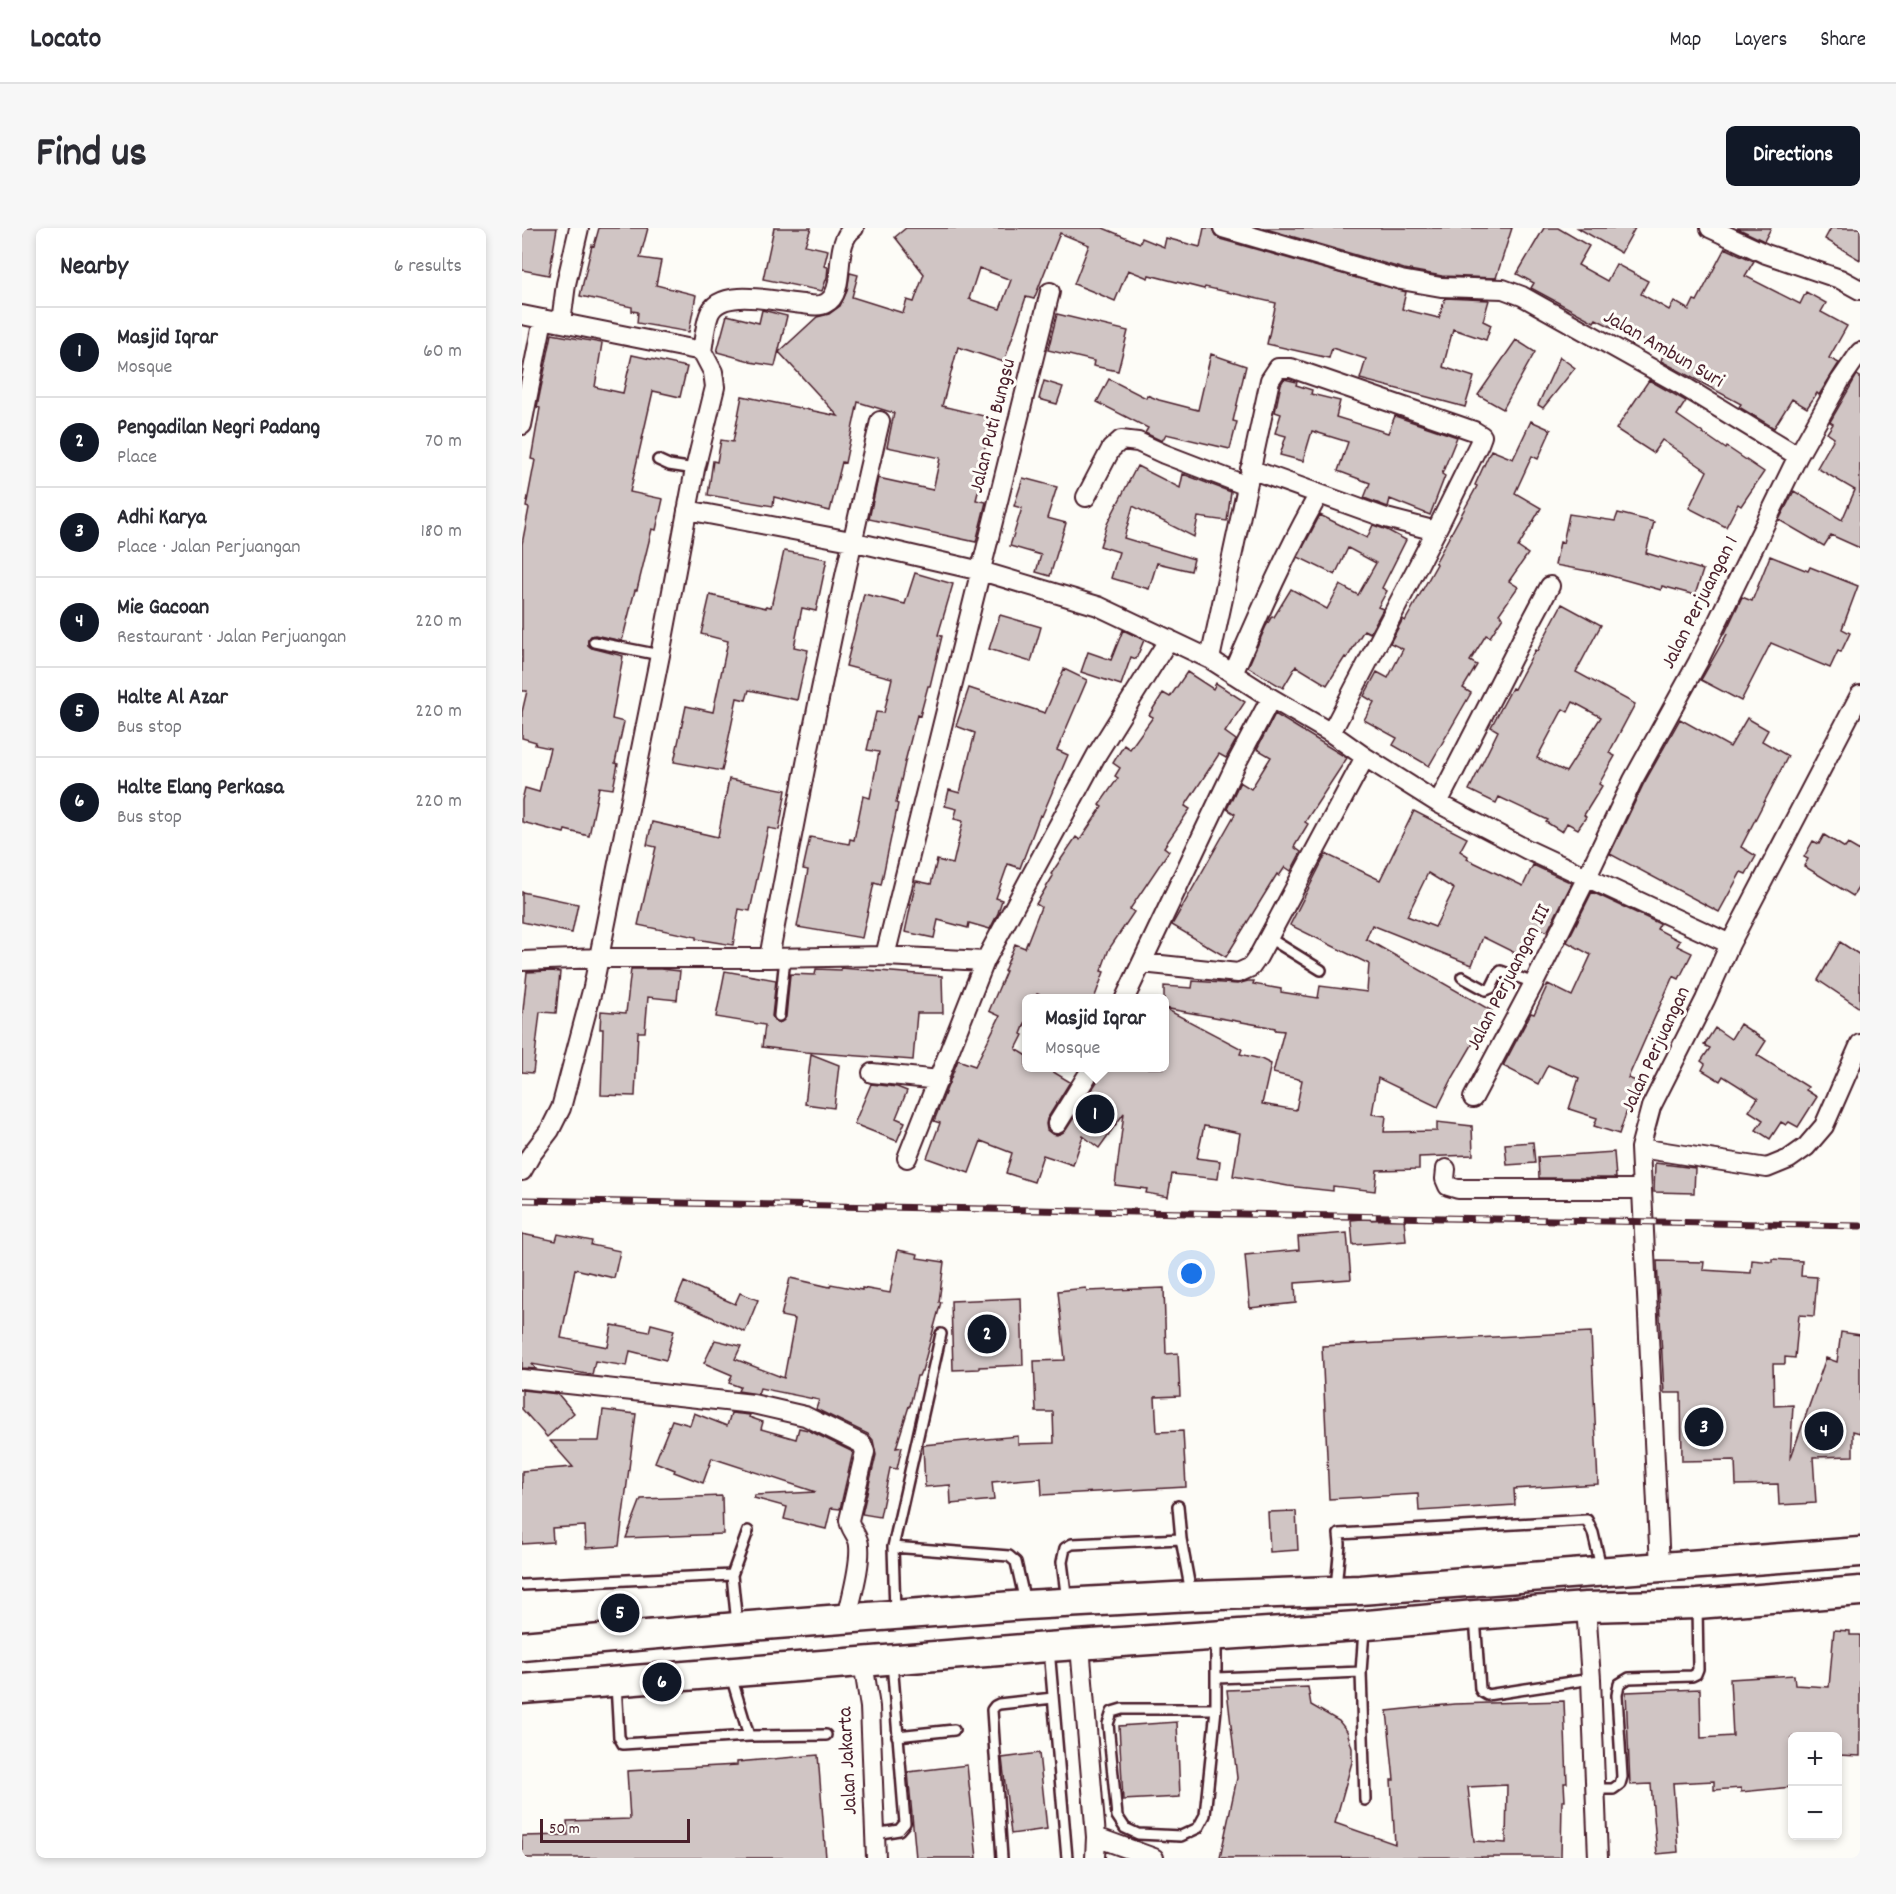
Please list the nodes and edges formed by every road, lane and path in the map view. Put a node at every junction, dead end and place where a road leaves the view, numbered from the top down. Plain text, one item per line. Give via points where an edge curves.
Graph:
1 (579, 228) edge
2 (854, 228) edge
3 (1223, 228) edge
4 (1710, 228) edge
5 (1860, 290) edge
6 (1050, 292) dead end
7 (522, 315) edge
8 (552, 320) junction
9 (702, 351) junction
10 (1860, 352) edge
11 (880, 421) dead end
12 (522, 425) edge
13 (1798, 456) junction
14 (658, 460) dead end
15 (695, 469) junction
16 (1248, 477) junction
17 (1318, 494) junction
18 (1086, 497) dead end
19 (687, 510) junction
20 (1436, 531) junction
21 (851, 541) junction
22 (981, 571) junction
23 (1550, 586) dead end
24 (1168, 639) junction
25 (594, 642) dead end
26 (660, 656) junction
27 (1210, 659) junction
28 (1233, 674) junction
29 (1860, 695) edge
30 (1271, 698) junction
31 (1331, 733) junction
32 (1365, 757) junction
33 (1438, 803) junction
34 (1587, 878) junction
35 (1269, 938) junction
36 (1730, 944) junction
37 (885, 956) junction
38 (599, 958) junction
39 (777, 958) junction
40 (522, 961) edge
41 (985, 961) junction
42 (1142, 963) junction
43 (1321, 970) dead end
44 (1462, 977) dead end
45 (1534, 983) junction
46 (1127, 994) edge
47 (780, 1017) dead end
48 (1860, 1044) edge
49 (1090, 1072) edge
50 (872, 1073) dead end
51 (939, 1080) junction
52 (1473, 1098) dead end
53 (1057, 1124) dead end
54 (1640, 1148) junction
55 (526, 1154) edge
56 (907, 1158) dead end
57 (1446, 1169) dead end
58 (522, 1171) edge
59 (1642, 1189) junction
60 (941, 1334) dead end
61 (522, 1378) edge
62 (1178, 1506) dead end
63 (748, 1531) dead end
64 (1181, 1539) junction
65 (893, 1547) junction
66 (1860, 1552) edge
67 (1660, 1567) junction
68 (1603, 1572) junction
69 (732, 1575) junction
70 (522, 1585) edge
71 (1336, 1591) junction
72 (1860, 1591) edge
73 (1192, 1596) junction
74 (1067, 1602) junction
75 (1697, 1604) junction
76 (1026, 1605) junction
77 (1586, 1607) junction
78 (980, 1608) junction
79 (895, 1615) junction
80 (1475, 1615) junction
81 (847, 1618) junction
82 (1364, 1625) junction
83 (738, 1627) junction
84 (1216, 1636) junction
85 (522, 1646) edge
86 (1080, 1646) junction
87 (1048, 1647) junction
88 (984, 1653) junction
89 (892, 1659) junction
90 (863, 1662) junction
91 (1361, 1672) junction
92 (730, 1674) junction
93 (1217, 1677) junction
94 (1591, 1679) junction
95 (616, 1682) junction
96 (522, 1689) edge
97 (1053, 1698) junction
98 (1216, 1709) junction
99 (954, 1730) dead end
100 (826, 1735) dead end
101 (748, 1736) junction
102 (897, 1736) junction
103 (1595, 1789) junction
104 (1365, 1800) dead end
105 (875, 1834) junction
106 (1096, 1837) junction
107 (876, 1858) edge
108 (1002, 1858) edge
109 (1067, 1858) edge
110 (1095, 1858) edge
111 (1154, 1858) edge
112 (1598, 1858) edge

1 - 8 street via 566,284
2 - 9 street via 843,244 835,292 827,303 733,298 717,304 709,313
3 - 13 street, Jalan Ambun Suri via 1401,280 1441,287 1503,289 1522,296
4 - 5 street
6 - 22 street, Jalan Puti Bungsu
7 - 8 street
8 - 9 street
8 - 12 street
9 - 15 street via 713,372 715,387
10 - 13 street, Jalan Perjuangan 1
11 - 21 street
13 - 34 street, Jalan Perjuangan 1 via 1698,662 1624,797
14 - 15 lane
15 - 19 street
16 - 17 street
16 - 18 street via 1121,440 1111,449
16 - 20 street via 1270,380 1278,368 1291,368 1482,436
16 - 27 street
17 - 20 street
17 - 28 street
19 - 21 street
19 - 26 street
20 - 31 street
21 - 22 street
21 - 39 street via 810,742
22 - 24 street via 1098,606
22 - 37 street, Jalan Puti Bungsu
23 - 33 street
24 - 27 street
24 - 41 street via 1097,754
25 - 26 lane
26 - 38 street
27 - 28 street
28 - 30 street
29 - 36 street, Jalan Perjuangan
30 - 31 street
30 - 42 street
31 - 32 street
32 - 33 street
32 - 35 street
33 - 34 street
34 - 36 street
34 - 45 street, Jalan Perjuangan III
35 - 42 street via 1251,967 1238,973
35 - 43 lane
36 - 54 street, Jalan Perjuangan via 1651,1107
37 - 39 street
37 - 41 street
38 - 39 street
38 - 40 street
38 - 55 street via 561,1108 550,1130
39 - 47 lane
41 - 51 street
42 - 46 street
44 - 45 lane via 1486,990 1502,971
45 - 52 street, Jalan Perjuangan III
48 - 54 street via 1824,1126 1789,1159 1767,1168
49 - 53 street
50 - 51 street
51 - 56 street
54 - 59 street, Jalan Perjuangan
55 - 58 street
57 - 59 street via 1448,1186 1458,1189
59 - 67 street, Jalan Perjuangan
60 - 65 lane
61 - 81 street via 764,1406 806,1416 862,1444 866,1452 849,1520 859,1541 859,1557
62 - 64 lane
63 - 69 lane
64 - 73 lane
64 - 74 lane via 1072,1544 1065,1548 1062,1562
65 - 76 lane via 1010,1556 1016,1562
65 - 79 lane
66 - 67 main road
67 - 68 main road
68 - 71 main road
68 - 71 lane via 1587,1520 1339,1534
69 - 70 lane
69 - 83 lane
71 - 73 main road
72 - 75 main road
73 - 74 main road
74 - 76 main road
75 - 77 main road
75 - 103 lane via 1696,1674 1629,1678 1619,1684 1622,1777 1613,1789
76 - 78 main road
77 - 80 main road
77 - 94 street
78 - 79 main road
78 - 88 main road
79 - 81 main road
80 - 82 main road
80 - 94 lane via 1480,1689 1487,1695
81 - 83 main road
82 - 84 main road
82 - 91 lane
83 - 85 main road
84 - 86 main road
84 - 93 lane
86 - 87 main road
86 - 106 street
87 - 88 main road
87 - 97 lane
88 - 89 main road
89 - 90 main road
89 - 102 lane
90 - 92 main road
90 - 105 street, Jalan Jakarta via 870,1707
91 - 93 lane
91 - 104 lane
92 - 95 main road
92 - 101 lane
93 - 98 lane
94 - 103 street
95 - 96 main road
95 - 101 lane via 620,1737 624,1744
97 - 108 lane via 999,1704 992,1710
97 - 109 lane
98 - 98 lane via 1112,1712 1108,1724 1117,1816 1125,1828 1138,1834 1181,1836 1198,1828 1205,1815
99 - 102 lane
100 - 101 lane
102 - 105 lane via 905,1823 900,1830
103 - 112 street
105 - 107 street, Jalan Jakarta
106 - 110 street
106 - 111 street

